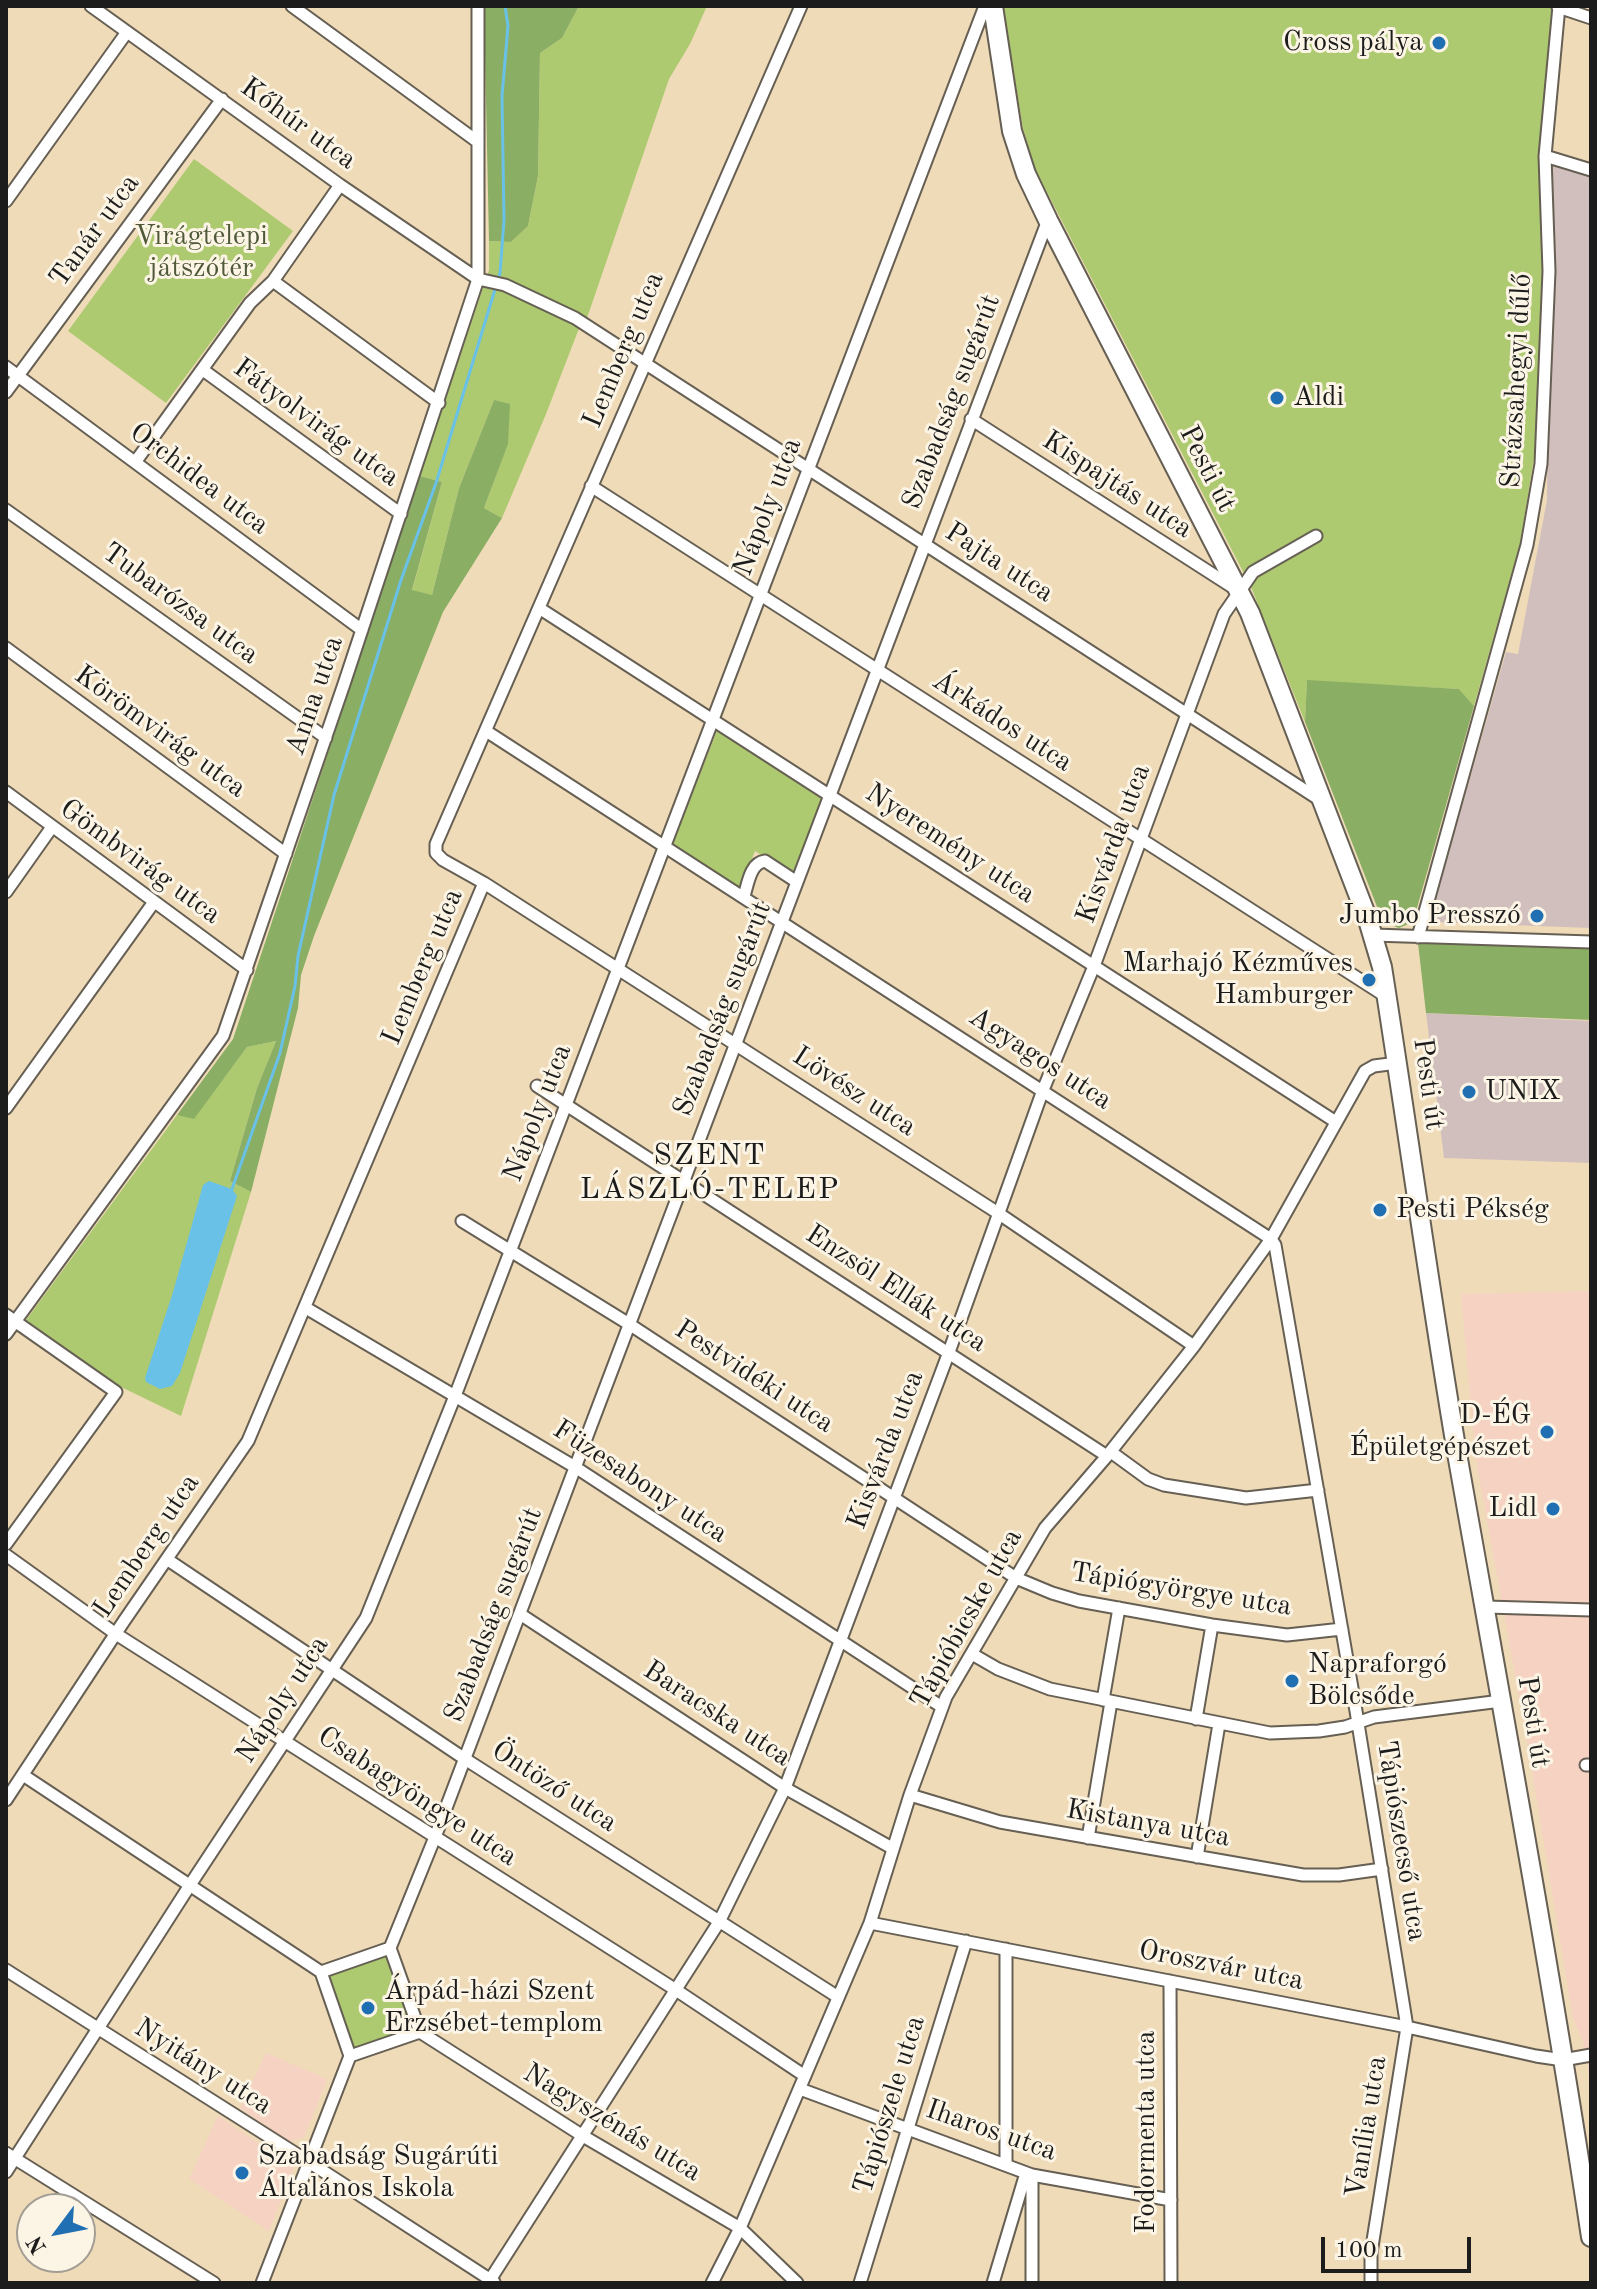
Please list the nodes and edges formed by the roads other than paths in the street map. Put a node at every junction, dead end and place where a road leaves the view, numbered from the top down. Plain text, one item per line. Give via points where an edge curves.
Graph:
1 (91, 6) edge
2 (292, 6) edge
3 (478, 6) edge
4 (801, 6) edge
5 (985, 6) edge
6 (993, 6) edge
7 (1558, 7) edge
8 (1591, 18) edge
9 (127, 32) junction
10 (222, 99) junction
11 (478, 142) junction
12 (1545, 156) junction
13 (1591, 170) edge
14 (340, 185) junction
15 (6, 201) edge
16 (1048, 220) junction
17 (480, 279) junction
18 (273, 281) junction
19 (645, 362) junction
20 (6, 367) edge
21 (203, 370) junction
22 (18, 376) junction
23 (6, 392) edge
24 (439, 403) junction
25 (971, 419) junction
26 (136, 461) junction
27 (808, 469) junction
28 (591, 486) junction
29 (6, 510) edge
30 (401, 514) junction
31 (1316, 536) dead end
32 (924, 543) junction
33 (1238, 591) junction
34 (761, 595) junction
35 (539, 608) junction
36 (362, 630) junction
37 (6, 648) edge
38 (877, 669) junction
39 (1187, 714) junction
40 (713, 719) junction
41 (486, 731) junction
42 (326, 738) junction
43 (6, 792) edge
44 (830, 795) junction
45 (1324, 803) junction
46 (52, 827) junction
47 (1141, 841) junction
48 (665, 846) junction
49 (286, 854) junction
50 (797, 882) junction
51 (484, 883) junction
52 (6, 892) edge
53 (750, 900) junction
54 (154, 902) junction
55 (782, 920) junction
56 (1373, 935) junction
57 (1418, 937) junction
58 (1591, 942) edge
59 (1094, 966) junction
60 (618, 969) junction
61 (247, 970) junction
62 (1387, 997) junction
63 (735, 1045) junction
64 (1397, 1063) junction
65 (537, 1086) dead end
66 (1043, 1090) junction
67 (567, 1105) junction
68 (6, 1108) edge
69 (1336, 1122) junction
70 (684, 1180) junction
71 (998, 1213) junction
72 (462, 1221) dead end
73 (1271, 1239) junction
74 (511, 1250) junction
75 (306, 1308) junction
76 (10, 1318) edge
77 (629, 1324) junction
78 (6, 1334) edge
79 (1194, 1346) junction
80 (949, 1352) junction
81 (455, 1396) junction
82 (1109, 1454) junction
83 (575, 1467) junction
84 (1318, 1490) junction
85 (893, 1495) junction
86 (6, 1544) edge
87 (6, 1555) edge
88 (168, 1560) junction
89 (1016, 1578) junction
90 (1486, 1607) junction
91 (1119, 1608) junction
92 (1591, 1610) edge
93 (520, 1614) junction
94 (1212, 1625) junction
95 (1342, 1629) junction
96 (116, 1634) junction
97 (841, 1641) junction
98 (972, 1654) junction
99 (332, 1670) junction
100 (1107, 1701) junction
101 (1501, 1701) junction
102 (942, 1707) junction
103 (1196, 1719) junction
104 (1357, 1723) junction
105 (1219, 1724) junction
106 (284, 1741) junction
107 (465, 1759) junction
108 (23, 1775) junction
109 (785, 1788) junction
110 (910, 1795) junction
111 (6, 1800) edge
112 (435, 1837) junction
113 (1088, 1838) junction
114 (892, 1848) junction
115 (1197, 1857) junction
116 (1382, 1869) junction
117 (190, 1885) junction
118 (719, 1922) junction
119 (870, 1923) junction
120 (966, 1941) junction
121 (390, 1948) junction
122 (1006, 1949) junction
123 (6, 1970) edge
124 (321, 1972) junction
125 (1170, 1981) junction
126 (676, 1990) junction
127 (838, 1997) junction
128 (1407, 2027) junction
129 (98, 2028) junction
130 (420, 2032) junction
131 (1591, 2055) edge
132 (350, 2056) junction
133 (1563, 2060) junction
134 (805, 2076) junction
135 (800, 2089) junction
136 (909, 2127) junction
137 (583, 2136) junction
138 (10, 2156) edge
139 (309, 2162) junction
140 (1006, 2165) junction
141 (6, 2172) edge
142 (1029, 2174) junction
143 (1171, 2200) junction
144 (740, 2228) junction
145 (1591, 2237) edge
146 (491, 2282) edge
147 (214, 2283) edge
148 (262, 2283) edge
149 (712, 2283) edge
150 (797, 2283) edge
151 (860, 2283) edge
152 (993, 2283) edge
153 (1032, 2283) edge
154 (1171, 2283) edge
155 (1371, 2283) edge

1 - 9 street, Kőhúr utca
2 - 11 street
3 - 11 street, Anna utca
4 - 19 street, Lemberg utca
5 - 27 street, Nápoly utca
6 - 16 main road, Pesti út via 1012,131
7 - 8 street
7 - 12 street, Strázsahegyi dűlő
9 - 10 street, Kőhúr utca
9 - 15 street
10 - 14 street, Kőhúr utca
10 - 22 street, Tanár utca
11 - 17 street, Anna utca
12 - 13 street
12 - 57 street, Strázsahegyi dűlő via 1549,271 1541,464 1527,545
14 - 17 street, Kőhúr utca
14 - 18 street
16 - 25 street, Szabadság sugárút
16 - 33 main road, Pesti út
17 - 19 street, Pajta utca via 575,318
17 - 24 street, Anna utca
18 - 21 street via 250,303
18 - 24 street
19 - 27 street, Pajta utca
19 - 28 street, Lemberg utca
20 - 22 street, Orchidea utca
21 - 26 street
21 - 30 street, Fátyolvirág utca
22 - 23 street, Tanár utca
22 - 26 street, Orchidea utca
24 - 30 street, Anna utca
25 - 32 street, Szabadság sugárút
25 - 33 street, Kispajtás utca
26 - 36 street, Orchidea utca
27 - 32 street, Pajta utca
27 - 34 street, Nápoly utca
28 - 34 street, Árkádos utca
28 - 35 street, Lemberg utca
29 - 42 street, Tubarózsa utca
30 - 36 street, Anna utca
31 - 33 street, Kisvárda utca via 1253,572
32 - 38 street, Szabadság sugárút
32 - 39 street, Pajta utca
33 - 39 street, Kisvárda utca via 1224,614
33 - 45 main road, Pesti út
34 - 38 street, Árkádos utca
34 - 40 street, Nápoly utca
35 - 40 street, Nyeremény utca
35 - 41 street, Lemberg utca
36 - 42 street, Anna utca
37 - 49 street, Körömvirág utca
38 - 44 street, Szabadság sugárút
38 - 47 street, Árkádos utca
39 - 45 street, Pajta utca
39 - 47 street, Kisvárda utca
40 - 44 street, Nyeremény utca
40 - 48 street, Nápoly utca
41 - 48 street
41 - 51 street, Lemberg utca via 436,844 443,860
42 - 49 street, Anna utca
43 - 46 street, Gömbvirág utca
44 - 50 street, Szabadság sugárút
44 - 59 street, Nyeremény utca
45 - 56 main road, Pesti út
46 - 52 street
46 - 54 street, Gömbvirág utca
47 - 59 street, Kisvárda utca
47 - 62 street, Árkádos utca
48 - 53 street
48 - 60 street, Nápoly utca
49 - 61 street, Anna utca
50 - 53 street via 759,862
50 - 55 street, Szabadság sugárút
51 - 60 street, Lövész utca
51 - 75 street, Lemberg utca
53 - 55 street, Agyagos utca
54 - 61 street, Gömbvirág utca
54 - 68 street
55 - 63 street, Szabadság sugárút
55 - 66 street, Agyagos utca
56 - 57 street
56 - 62 main road, Pesti út
57 - 58 street
59 - 66 street, Kisvárda utca
59 - 69 street, Nyeremény utca
60 - 63 street, Lövész utca
60 - 67 street, Nápoly utca
61 - 76 street, Anna utca via 223,1036
62 - 64 main road, Pesti út
63 - 70 street, Szabadság sugárút
63 - 71 street, Lövész utca
64 - 69 street, Tápióbicske utca via 1365,1071
64 - 90 main road, Pesti út
65 - 67 street, Enzsöl Ellák utca
66 - 71 street, Kisvárda utca
66 - 73 street, Agyagos utca
67 - 70 street, Enzsöl Ellák utca
67 - 74 street, Nápoly utca
69 - 73 street, Tápióbicske utca
70 - 77 street, Szabadság sugárút
70 - 80 street, Enzsöl Ellák utca
71 - 79 street, Lövész utca
71 - 80 street, Kisvárda utca
72 - 74 street, Pestvidéki utca
73 - 79 street, Tápióbicske utca
73 - 84 street, Tápiószecső utca via 1278,1253
74 - 77 street, Pestvidéki utca
74 - 81 street, Nápoly utca
75 - 81 street, Füzesabony utca
75 - 88 street, Lemberg utca via 248,1441
76 - 78 street, Anna utca
76 - 86 street via 116,1392
77 - 83 street, Szabadság sugárút
77 - 85 street, Pestvidéki utca
79 - 82 street, Tápióbicske utca
80 - 82 street, Enzsöl Ellák utca
80 - 85 street, Kisvárda utca
81 - 83 street, Füzesabony utca
81 - 99 street, Nápoly utca via 366,1618
82 - 84 street, Enzsöl Ellák utca via 1164,1485 1246,1498
82 - 89 street, Tápióbicske utca via 1056,1513
83 - 93 street, Szabadság sugárút
83 - 97 street, Füzesabony utca
84 - 95 street, Tápiószecső utca
85 - 89 street, Pestvidéki utca
85 - 97 street, Kisvárda utca
87 - 96 street, Csabagyöngye utca
88 - 96 street, Lemberg utca
88 - 99 street, Öntöző utca
89 - 91 street, Tápiógyörgye utca via 1052,1593
89 - 98 street, Tápióbicske utca
90 - 92 street
90 - 101 main road, Pesti út
91 - 94 street, Tápiógyörgye utca
91 - 100 street
93 - 107 street, Szabadság sugárút
93 - 109 street, Baracska utca
94 - 95 street, Tápiógyörgye utca via 1287,1635
94 - 103 street
95 - 104 street, Tápiószecső utca
96 - 106 street, Csabagyöngye utca
96 - 108 street, Lemberg utca
97 - 102 street, Füzesabony utca
97 - 109 street, Kisvárda utca
98 - 100 street via 1023,1680
98 - 102 street, Tápióbicske utca
99 - 106 street, Nápoly utca
99 - 107 street, Öntöző utca
100 - 103 street
100 - 113 street
101 - 104 street
101 - 133 main road, Pesti út
102 - 110 street, Tápióbicske utca
103 - 105 street
104 - 105 street via 1294,1733
104 - 116 street, Tápiószecső utca
105 - 115 street
106 - 112 street, Csabagyöngye utca
106 - 117 street, Nápoly utca
107 - 112 street, Szabadság sugárút
107 - 118 street, Öntöző utca
108 - 111 street, Lemberg utca
108 - 117 street
109 - 114 street, Baracska utca
109 - 118 street, Kisvárda utca
110 - 113 street, Kistanya utca via 1000,1822
110 - 114 street, Tápióbicske utca
112 - 121 street, Szabadság sugárút
112 - 126 street, Csabagyöngye utca
113 - 115 street, Kistanya utca
114 - 119 street, Tápióbicske utca
115 - 116 street, Kistanya utca via 1303,1875
116 - 128 street, Tápiószecső utca
117 - 124 street
117 - 129 street, Nápoly utca
118 - 126 street, Kisvárda utca
118 - 127 street, Öntöző utca
119 - 120 street, Oroszvár utca
119 - 127 street, Tápióbicske utca
120 - 122 street, Oroszvár utca
120 - 136 street, Tápiószele utca
121 - 124 street
121 - 130 street
122 - 125 street, Oroszvár utca
122 - 140 street
123 - 129 street, Nyitány utca
124 - 132 street
125 - 128 street, Oroszvár utca
125 - 143 street, Fodormenta utca
126 - 134 street, Csabagyöngye utca
126 - 137 street, Kisvárda utca
127 - 134 street, Tápióbicske utca
128 - 133 street, Oroszvár utca
128 - 155 street, Vanília utca via 1371,2253
129 - 138 street, Nápoly utca
129 - 139 street, Nyitány utca
130 - 132 street
130 - 137 street, Nagyszénás utca
131 - 133 street, Oroszvár utca
132 - 139 street
133 - 145 main road, Pesti út
134 - 135 street, Tápióbicske utca
135 - 136 street, Iharos utca
135 - 144 street, Tápióbicske utca
136 - 140 street, Iharos utca
136 - 151 street, Tápiószele utca
137 - 144 street, Nagyszénás utca
137 - 146 street, Kisvárda utca
138 - 141 street, Nápoly utca
138 - 147 street
139 - 146 street, Nyitány utca
139 - 148 street
140 - 142 street, Iharos utca
142 - 143 street, Iharos utca
142 - 152 street
142 - 153 street
143 - 154 street, Fodormenta utca
144 - 149 street, Tápióbicske utca
144 - 150 street, Nagyszénás utca

